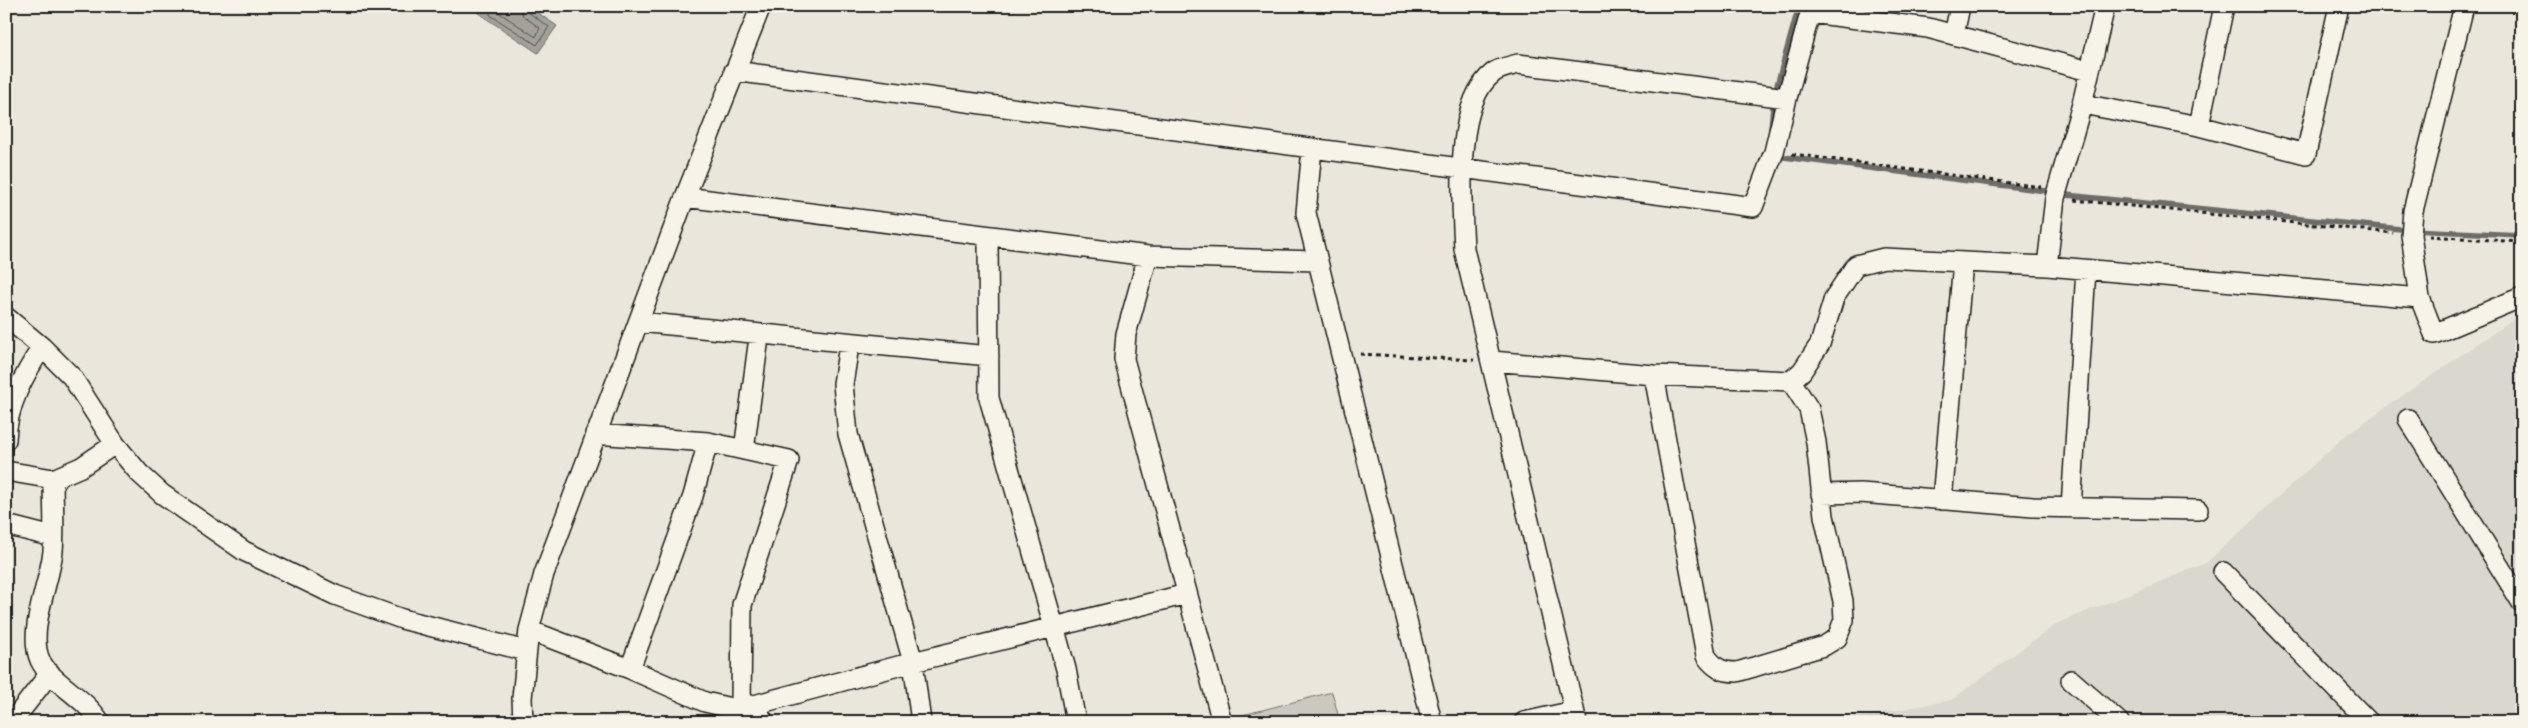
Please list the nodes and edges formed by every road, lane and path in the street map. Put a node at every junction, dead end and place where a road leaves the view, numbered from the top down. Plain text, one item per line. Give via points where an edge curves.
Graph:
1 (761, 6) edge
2 (1960, 6) edge
3 (2104, 6) edge
4 (2224, 6) edge
5 (2339, 6) edge
6 (2464, 6) edge
7 (1812, 9) edge
8 (1954, 35) junction
9 (734, 71) junction
10 (2089, 71) junction
11 (1787, 98) junction
12 (2082, 104) junction
13 (2199, 126) junction
14 (1312, 148) junction
15 (1774, 152) junction
16 (1461, 168) junction
17 (684, 197) junction
18 (2055, 198) junction
19 (2411, 235) junction
20 (988, 236) junction
21 (2522, 242) edge
22 (1148, 256) junction
23 (1317, 261) junction
24 (1963, 262) junction
25 (2046, 266) junction
26 (2086, 270) junction
27 (2522, 297) edge
28 (2420, 298) junction
29 (6, 317) edge
30 (639, 322) junction
31 (758, 345) dead end
32 (42, 346) junction
33 (848, 352) dead end
34 (1340, 353) junction
35 (989, 356) junction
36 (1492, 361) junction
37 (1654, 375) junction
38 (1791, 381) junction
39 (2408, 419) dead end
40 (595, 434) junction
41 (6, 440) edge
42 (708, 442) junction
43 (115, 444) junction
44 (744, 450) junction
45 (6, 471) edge
46 (53, 479) junction
47 (1821, 494) junction
48 (1942, 500) junction
49 (2071, 508) junction
50 (2198, 510) dead end
51 (6, 525) edge
52 (53, 537) junction
53 (2223, 572) dead end
54 (1187, 594) junction
55 (2522, 603) edge
56 (1054, 628) junction
57 (529, 630) junction
58 (526, 651) junction
59 (913, 662) junction
60 (630, 669) junction
61 (50, 673) junction
62 (2071, 680) dead end
63 (748, 706) junction
64 (1576, 716) edge
65 (12, 722) edge
66 (100, 722) edge
67 (523, 722) edge
68 (764, 722) edge
69 (921, 722) edge
70 (1076, 722) edge
71 (1222, 722) edge
72 (1432, 722) edge
73 (1524, 722) edge
74 (2119, 722) edge
75 (2369, 722) edge

1 - 9 street
2 - 8 street
3 - 10 street
4 - 13 street
5 - 13 street via 2306,154
6 - 19 street via 2413,211
7 - 8 street
7 - 11 street
8 - 10 street
9 - 14 street
9 - 17 street
10 - 12 street
11 - 15 street
11 - 16 street via 1518,64 1494,72 1478,89 1470,110
12 - 13 street
12 - 18 street
14 - 16 street
14 - 23 street via 1306,213
15 - 16 street via 1753,207
15 - 18 path via 2041,187
16 - 36 street via 1464,249
17 - 20 street
17 - 30 street
18 - 19 path
18 - 25 street
19 - 21 path
19 - 28 street
20 - 22 street
20 - 35 street
22 - 23 street
22 - 54 street via 1126,334 1124,359
23 - 34 street
24 - 25 street
24 - 38 street via 1884,258 1856,265 1834,298 1820,344
24 - 48 street
25 - 26 street
26 - 28 street
26 - 49 street
27 - 28 street via 2434,334
29 - 32 street
30 - 35 street
30 - 40 street
31 - 44 street
32 - 41 street via 20,382
32 - 43 street via 72,377
33 - 59 street via 843,384 848,434
34 - 36 path
34 - 72 street
35 - 56 street via 989,398
36 - 37 street
36 - 64 street
37 - 38 street
37 - 47 street via 1706,656 1724,672 1737,672 1781,660 1824,646 1837,638 1844,620 1844,601
38 - 47 street via 1808,410 1816,442
39 - 55 street
40 - 42 street
40 - 57 street via 544,574
42 - 44 street
42 - 60 street via 693,496
43 - 46 street via 81,467
43 - 58 street via 162,494 244,551 336,594 402,619
44 - 63 street via 789,460 742,605
45 - 46 street
46 - 52 street
47 - 48 street
48 - 49 street
49 - 50 street
51 - 52 street
52 - 61 street via 53,552 35,643 40,660
53 - 75 street
54 - 56 street
54 - 71 street
56 - 59 street
56 - 70 street
57 - 58 street
57 - 60 street
58 - 67 street
59 - 63 street
59 - 69 street
60 - 63 street via 704,702 730,708
61 - 65 street
61 - 66 street via 92,709
62 - 74 street
63 - 68 street
64 - 73 street

